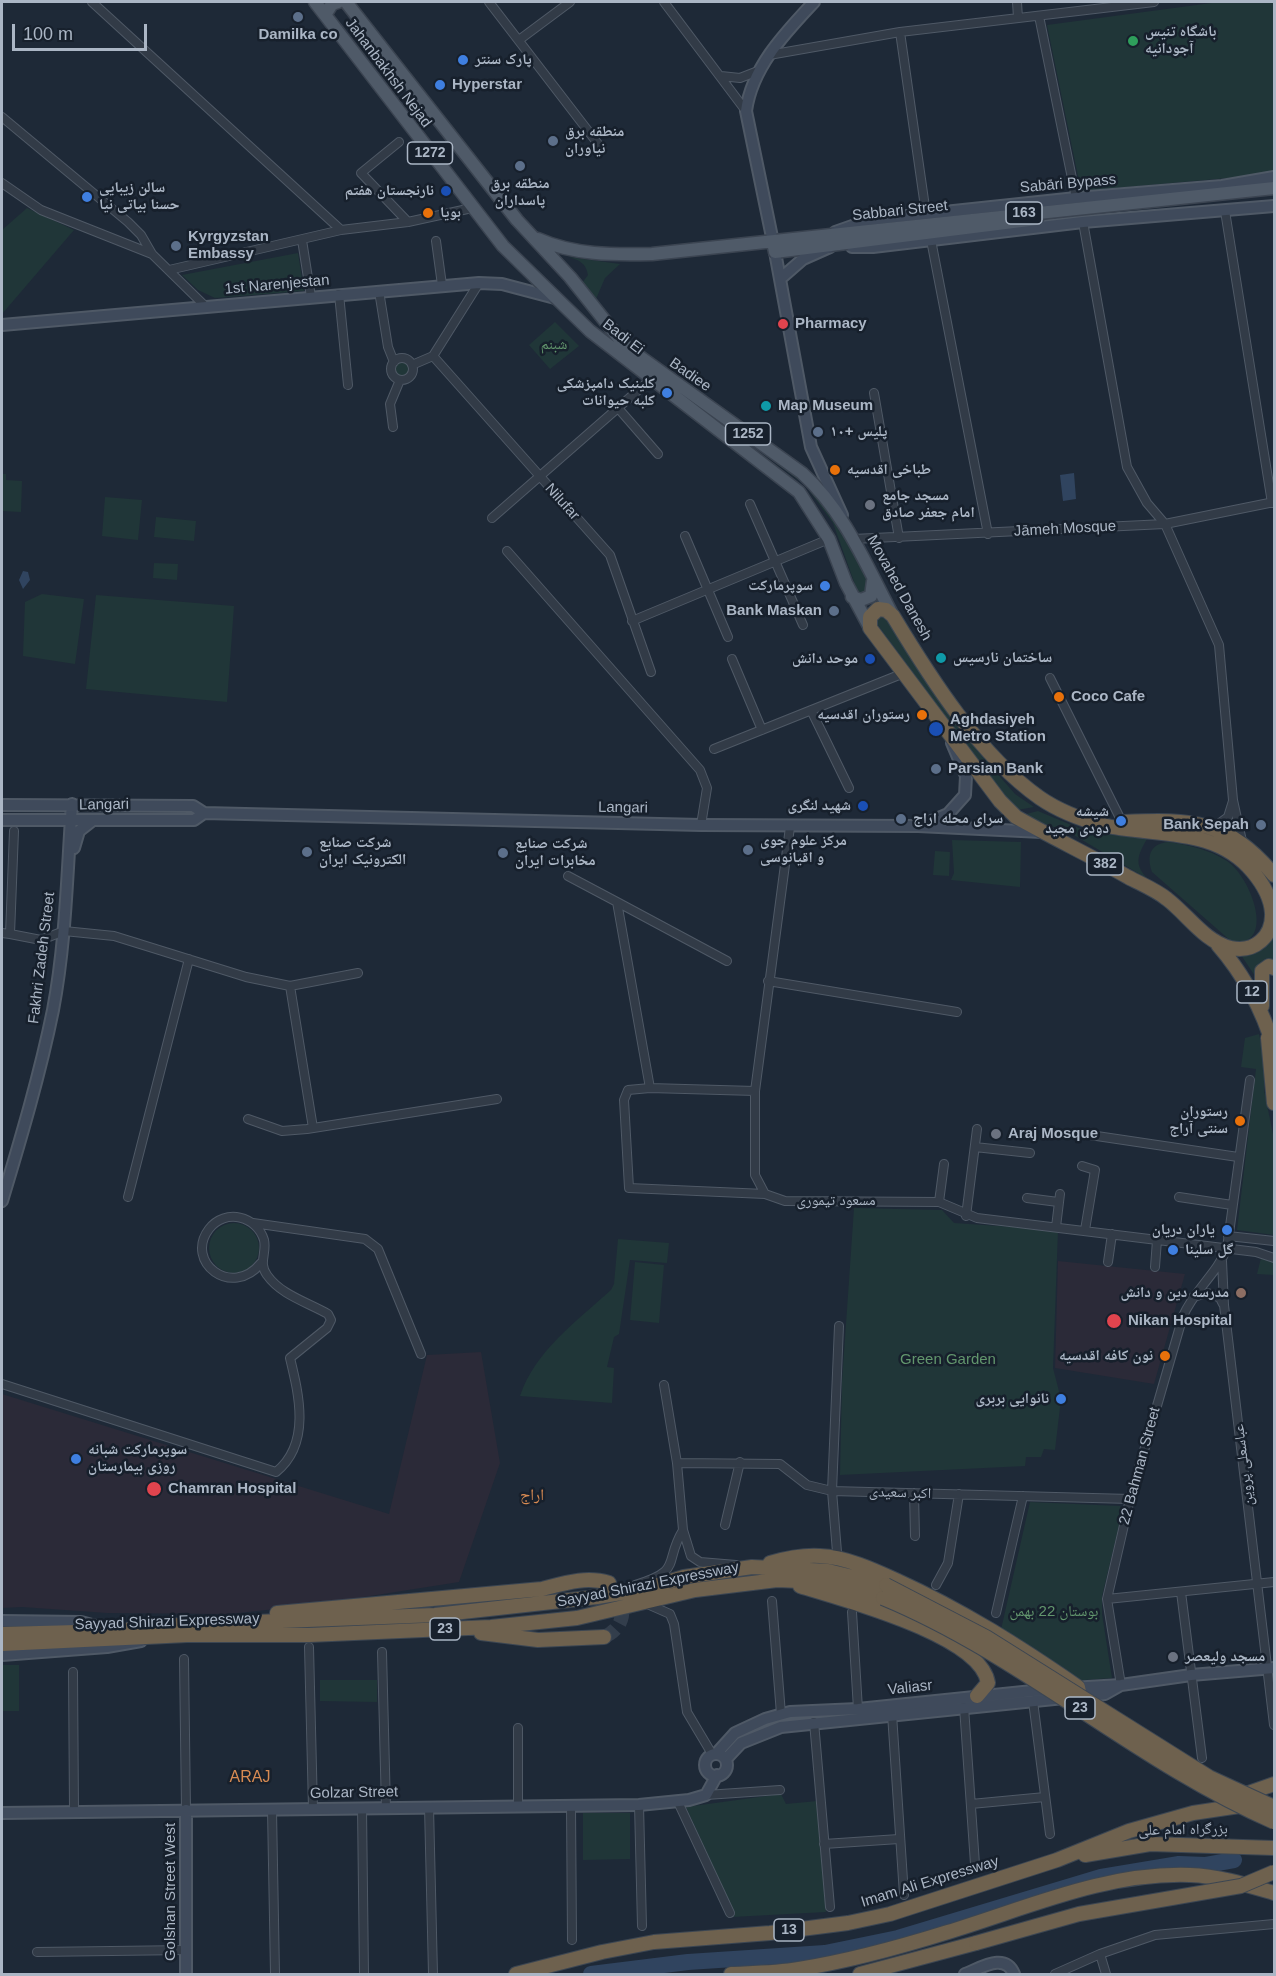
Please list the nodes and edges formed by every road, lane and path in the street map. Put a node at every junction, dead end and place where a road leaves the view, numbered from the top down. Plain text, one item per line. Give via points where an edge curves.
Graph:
1 (92, 2) edge
2 (315, 2) edge
3 (338, 2) edge
4 (346, 2) edge
5 (489, 2) edge
6 (570, 2) edge
7 (664, 2) edge
8 (814, 2) edge
9 (1017, 2) edge
10 (1154, 2) edge
11 (325, 15) junction
12 (1039, 16) junction
13 (1018, 18) junction
14 (900, 32) junction
15 (519, 40) junction
16 (769, 55) junction
17 (758, 71) junction
18 (722, 76) junction
19 (746, 111) junction
20 (2, 117) edge
21 (399, 142) dead end
22 (602, 149) dead end
23 (1275, 177) edge
24 (2, 183) edge
25 (1275, 188) edge
26 (1275, 196) edge
27 (1076, 198) junction
28 (1275, 206) edge
29 (472, 208) junction
30 (1225, 211) junction
31 (926, 214) junction
32 (408, 222) junction
33 (1083, 222) junction
34 (341, 230) junction
35 (531, 236) junction
36 (302, 240) junction
37 (832, 240) junction
38 (931, 240) junction
39 (436, 241) dead end
40 (774, 247) junction
41 (152, 254) junction
42 (169, 270) junction
43 (780, 279) junction
44 (479, 283) junction
45 (442, 285) junction
46 (379, 291) junction
47 (339, 294) junction
48 (311, 297) junction
49 (555, 298) junction
50 (205, 306) junction
51 (2, 323) edge
52 (433, 356) junction
53 (394, 362) junction
54 (412, 365) junction
55 (651, 378) junction
56 (400, 380) junction
57 (348, 385) dead end
58 (874, 393) dead end
59 (618, 408) junction
60 (393, 427) dead end
61 (658, 454) dead end
62 (539, 476) junction
63 (789, 484) joint
64 (1273, 503) edge
65 (750, 504) dead end
66 (492, 518) dead end
67 (846, 524) junction
68 (1165, 524) junction
69 (988, 534) junction
70 (685, 536) dead end
71 (899, 538) junction
72 (829, 539) junction
73 (853, 539) junction
74 (507, 551) dead end
75 (774, 562) junction
76 (873, 580) junction
77 (707, 590) junction
78 (852, 597) junction
79 (893, 616) junction
80 (632, 621) junction
81 (802, 625) dead end
82 (870, 628) junction
83 (728, 637) dead end
84 (732, 659) dead end
85 (651, 672) dead end
86 (904, 673) junction
87 (1050, 678) dead end
88 (811, 710) junction
89 (762, 730) junction
90 (948, 734) junction
91 (714, 749) dead end
92 (849, 788) dead end
93 (1233, 800) junction
94 (2, 804) edge
95 (72, 804) junction
96 (204, 813) junction
97 (2, 820) edge
98 (93, 820) junction
99 (70, 821) junction
100 (1122, 822) junction
101 (701, 825) junction
102 (1103, 825) junction
103 (790, 826) junction
104 (918, 826) junction
105 (1213, 828) junction
106 (14, 831) dead end
107 (1043, 832) junction
108 (1242, 841) junction
109 (68, 858) junction
110 (1275, 875) edge
111 (568, 876) dead end
112 (1269, 898) junction
113 (617, 902) junction
114 (1275, 913) edge
115 (64, 931) junction
116 (2, 933) edge
117 (10, 934) junction
118 (1216, 943) junction
119 (189, 959) junction
120 (727, 961) dead end
121 (1275, 968) edge
122 (358, 973) dead end
123 (768, 981) junction
124 (290, 986) junction
125 (1262, 1009) junction
126 (957, 1012) dead end
127 (1267, 1024) junction
128 (1275, 1048) edge
129 (1250, 1080) dead end
130 (650, 1088) junction
131 (755, 1091) junction
132 (497, 1099) dead end
133 (1275, 1102) edge
134 (248, 1119) dead end
135 (313, 1128) junction
136 (977, 1129) dead end
137 (1090, 1135) dead end
138 (975, 1147) junction
139 (1030, 1153) dead end
140 (1238, 1157) junction
141 (944, 1164) dead end
142 (1082, 1167) dead end
143 (765, 1194) junction
144 (128, 1197) dead end
145 (1179, 1197) dead end
146 (1027, 1198) dead end
147 (2, 1201) edge
148 (939, 1202) junction
149 (1232, 1205) junction
150 (966, 1216) junction
151 (253, 1223) junction
152 (1056, 1227) junction
153 (1085, 1230) junction
154 (1112, 1234) junction
155 (1228, 1236) junction
156 (1157, 1240) junction
157 (1275, 1241) edge
158 (1227, 1248) junction
159 (1275, 1258) edge
160 (1222, 1261) junction
161 (1108, 1262) dead end
162 (261, 1263) junction
163 (1155, 1267) dead end
164 (1190, 1299) junction
165 (1224, 1305) junction
166 (838, 1326) dead end
167 (421, 1354) dead end
168 (2, 1384) edge
169 (664, 1384) dead end
170 (740, 1462) junction
171 (677, 1463) junction
172 (832, 1491) junction
173 (914, 1493) junction
174 (959, 1494) junction
175 (1023, 1496) junction
176 (1131, 1499) junction
177 (725, 1525) dead end
178 (683, 1530) junction
179 (915, 1536) dead end
180 (837, 1552) dead end
181 (752, 1567) junction
182 (777, 1580) junction
183 (1275, 1582) edge
184 (609, 1583) dead end
185 (1258, 1584) junction
186 (936, 1585) dead end
187 (885, 1592) junction
188 (1181, 1592) junction
189 (597, 1597) junction
190 (1107, 1599) junction
191 (772, 1601) dead end
192 (644, 1603) junction
193 (852, 1612) dead end
194 (996, 1613) dead end
195 (2, 1621) edge
196 (179, 1625) junction
197 (458, 1629) junction
198 (115, 1631) junction
199 (2, 1634) edge
200 (604, 1637) dead end
201 (153, 1638) junction
202 (2, 1644) edge
203 (309, 1647) dead end
204 (382, 1652) dead end
205 (2, 1655) edge
206 (184, 1659) dead end
207 (1271, 1669) edge
208 (74, 1672) dead end
209 (1191, 1675) junction
210 (1121, 1685) junction
211 (1079, 1692) junction
212 (977, 1696) junction
213 (1033, 1701) junction
214 (964, 1707) junction
215 (858, 1709) junction
216 (781, 1714) junction
217 (892, 1714) junction
218 (814, 1722) junction
219 (1275, 1725) edge
220 (518, 1728) dead end
221 (718, 1756) junction
222 (1202, 1758) dead end
223 (717, 1775) junction
224 (1275, 1784) edge
225 (780, 1790) dead end
226 (706, 1795) junction
227 (1045, 1797) junction
228 (1275, 1800) edge
229 (678, 1802) junction
230 (970, 1804) junction
231 (571, 1805) junction
232 (639, 1805) junction
233 (518, 1806) junction
234 (429, 1807) junction
235 (1275, 1807) edge
236 (363, 1808) junction
237 (386, 1808) junction
238 (313, 1809) junction
239 (186, 1810) junction
240 (272, 1810) junction
241 (74, 1811) junction
242 (2, 1813) edge
243 (1193, 1813) junction
244 (1275, 1822) edge
245 (1050, 1834) dead end
246 (899, 1839) junction
247 (824, 1844) junction
248 (1275, 1848) edge
249 (1056, 1860) junction
250 (975, 1864) dead end
251 (1275, 1872) edge
252 (1275, 1893) edge
253 (904, 1895) dead end
254 (830, 1907) dead end
255 (730, 1913) dead end
256 (1275, 1923) edge
257 (642, 1926) dead end
258 (572, 1940) dead end
259 (186, 1950) junction
260 (37, 1952) dead end
261 (1100, 1954) junction
262 (992, 1963) junction
263 (186, 1974) edge
264 (275, 1974) edge
265 (364, 1974) edge
266 (433, 1974) edge
267 (516, 1974) edge
268 (730, 1974) edge
269 (860, 1974) edge
270 (965, 1974) edge
271 (990, 1974) edge
272 (1014, 1974) edge
273 (1055, 1974) edge
274 (1106, 1974) edge

1 - 34 street
2 - 11 main road, Jahanbakhsh Nejad / 1272
3 - 11 main road
4 - 35 main road, Jahanbakhsh Nejad / 1272
5 - 15 street
6 - 15 street
7 - 18 street
8 - 16 main road, Movahed Danesh
9 - 13 street
10 - 12 street
11 - 29 main road, Jahanbakhsh Nejad / 1272
12 - 13 street
12 - 27 street
13 - 14 street
14 - 16 street
14 - 31 street
15 - 22 street
16 - 17 main road, Movahed Danesh
17 - 18 street via 740,78
17 - 19 main road, Movahed Danesh via 749,90
18 - 19 street
19 - 40 main road, Movahed Danesh
20 - 41 street via 128,222
21 - 32 street via 361,173
23 - 27 main road, Sabāri Bypass via 1222,186
24 - 41 street via 42,210
25 - 37 main road, Sabbari Street / 163
26 - 37 main road, Sabbari Street / 163
27 - 31 main road, Sabāri Bypass
28 - 30 main road
29 - 32 street
29 - 49 main road, Jahanbakhsh Nejad / 1272
30 - 33 main road
30 - 64 street
31 - 37 main road, Sabāri Bypass via 869,220
32 - 34 street
33 - 38 main road
33 - 68 street via 1127,467 1141,495
34 - 36 street
35 - 40 main road, Sabbari Street / 163 via 554,246 603,254
35 - 67 main road, Badiee / 1252 via 570,277 625,346 802,472
36 - 42 street
36 - 48 street
37 - 38 main road via 873,247
37 - 40 main road, Sabbari Street / 163
37 - 43 main road, Sabāri Bypass
38 - 69 street
39 - 45 street
40 - 43 main road, Movahed Danesh
41 - 42 street
42 - 50 street
43 - 67 main road, Movahed Danesh via 811,447
44 - 45 main road, 1st Narenjestan
44 - 49 main road, 1st Narenjestan via 502,284
44 - 52 street
45 - 46 main road, 1st Narenjestan
46 - 47 main road, 1st Narenjestan
46 - 53 street
47 - 48 main road, 1st Narenjestan
47 - 57 street
48 - 50 main road, 1st Narenjestan
49 - 55 main road, Badi Ei / 1252
50 - 51 main road, 1st Narenjestan
52 - 54 street
52 - 62 street, Nilufar
53 - 54 street via 404,359
53 - 56 street via 391,371
54 - 56 street via 409,378
55 - 59 street
55 - 63 main road, Badi Ei / 1252
56 - 60 street via 390,404
58 - 71 street
59 - 61 street
59 - 62 street
62 - 66 street
62 - 80 street, Nilufar via 610,555
63 - 72 main road, 382 via 815,513
64 - 68 street, Jāmeh Mosque
65 - 75 street
67 - 73 main road, Movahed Danesh
68 - 69 street, Jāmeh Mosque
68 - 93 street via 1219,645
69 - 71 street, Jāmeh Mosque
70 - 77 street
71 - 73 street, Jāmeh Mosque
72 - 75 street
72 - 78 main road, 382
73 - 76 main road, Movahed Danesh
74 - 101 street via 700,770 707,788
75 - 77 street
75 - 81 street
76 - 78 main road via 871,596 861,600
76 - 79 main road, Movahed Danesh
77 - 80 street
77 - 83 street
78 - 82 main road, 382
79 - 82 highway via 886,610 874,610
79 - 102 highway, Movahed Danesh via 922,665 960,716 1010,771 1056,808
80 - 85 street, Nilufar
82 - 86 highway, 382
84 - 89 street
86 - 88 street
86 - 90 highway, 382
87 - 100 street
88 - 89 street
88 - 92 street
89 - 91 street
90 - 104 main road via 966,776 965,795 944,817
90 - 107 highway, 382 via 1000,801 1017,817
93 - 105 street via 1228,817
93 - 108 street
94 - 95 main road, Langari
95 - 96 main road, Langari via 193,806
95 - 99 main road, Fakhri Zadeh Street
96 - 98 main road, Langari via 194,820
96 - 101 main road, Langari
97 - 99 main road, Langari
98 - 99 main road, Langari
98 - 109 main road via 80,831
99 - 109 main road, Fakhri Zadeh Street
100 - 102 highway
100 - 105 highway via 1166,820
101 - 103 main road, Langari
102 - 112 highway, Movahed Danesh via 1196,837 1227,850 1246,863
103 - 104 main road, Langari
103 - 123 street
104 - 107 main road, Langari
105 - 108 highway
106 - 117 street
107 - 118 highway, 382 via 1166,898
108 - 110 highway
109 - 115 main road, Fakhri Zadeh Street
111 - 113 street
112 - 114 highway, Movahed Danesh
112 - 118 highway via 1269,931 1258,944 1241,949
113 - 120 street
113 - 130 street
115 - 117 street via 44,939
115 - 119 street via 114,936
115 - 147 main road, Fakhri Zadeh Street via 51,1018
116 - 117 street
118 - 125 highway, 12 via 1241,971
119 - 124 street
119 - 144 street
121 - 125 highway via 1269,966 1262,971
122 - 124 street
123 - 126 street
123 - 131 street
124 - 135 street
125 - 127 highway, 12
127 - 128 highway, 12
127 - 133 highway
129 - 140 street
130 - 131 street
130 - 143 street, مسعود تیموری via 628,1090 624,1100 629,1188
131 - 143 street via 755,1175
132 - 135 street
134 - 135 street via 282,1131
136 - 138 street
137 - 140 street
138 - 139 street
138 - 150 street
140 - 149 street
141 - 148 street
142 - 153 street via 1095,1170
143 - 148 street, مسعود تیموری via 785,1201
145 - 149 street
146 - 152 street via 1059,1198
148 - 150 street, مسعود تیموری
149 - 155 street
150 - 152 street, مسعود تیموری
151 - 162 street via 264,1242
151 - 162 street via 235,1216 216,1222 204,1239 205,1259 227,1278 247,1276
151 - 167 street via 373,1242
152 - 153 street, مسعود تیموری
153 - 154 street, مسعود تیموری
154 - 156 street, مسعود تیموری
154 - 161 street
155 - 157 street
155 - 158 street
156 - 158 street, مسعود تیموری
156 - 163 street
158 - 159 street, مسعود تیموری
158 - 160 street
160 - 164 street, 22 Bahman Street
160 - 165 street, عباسعلی پروین
162 - 168 street via 281,1291 328,1314 331,1320 327,1328 290,1358 301,1414 288,1463 276,1473
164 - 165 street via 1208,1293 1220,1298
164 - 176 street, 22 Bahman Street
165 - 185 street, عباسعلی پروین
166 - 172 street
169 - 171 street
170 - 171 street, اکبر سعیدی
170 - 172 street, اکبر سعیدی via 780,1464 807,1485
170 - 177 street
171 - 178 street
172 - 173 street, اکبر سعیدی
172 - 180 street
173 - 174 street, اکبر سعیدی
173 - 179 street
174 - 175 street, اکبر سعیدی
174 - 186 street via 948,1563
175 - 176 street, اکبر سعیدی
175 - 194 street
176 - 190 street, 22 Bahman Street
178 - 181 street via 691,1556 700,1562
178 - 189 street via 672,1564 663,1574
181 - 187 highway, Sayyad Shirazi Expressway / 23 via 828,1571
181 - 189 highway, Sayyad Shirazi Expressway / 23 via 684,1577
181 - 211 highway via 792,1557 822,1556 874,1570 984,1624
182 - 187 highway, Sayyad Shirazi Expressway / 23 via 824,1582
182 - 192 highway, Sayyad Shirazi Expressway / 23 via 695,1590
182 - 212 highway via 880,1610 951,1645 978,1662 987,1673 988,1683
183 - 185 street
184 - 196 highway via 578,1580 542,1589 225,1617
185 - 188 street
185 - 207 street, عباسعلی پروین
187 - 235 highway, Sayyad Shirazi Expressway / 23, bridge via 986,1637 1209,1777
187 - 244 highway, Sayyad Shirazi Expressway / 23, bridge via 1201,1786
188 - 190 street
188 - 209 street
189 - 196 highway, Sayyad Shirazi Expressway / 23 via 435,1615
190 - 210 street, 22 Bahman Street
191 - 216 street
192 - 197 highway, Sayyad Shirazi Expressway / 23 via 577,1617
192 - 221 street via 670,1614 687,1712
193 - 215 street
195 - 198 main road via 81,1622
196 - 198 highway, Sayyad Shirazi Expressway / 23
197 - 200 highway via 538,1640
197 - 201 highway, Sayyad Shirazi Expressway / 23
198 - 199 highway, Sayyad Shirazi Expressway / 23
201 - 202 highway, Sayyad Shirazi Expressway / 23
201 - 205 main road via 107,1647
203 - 238 street
204 - 237 street
206 - 239 street
207 - 209 main road, Valiasr
207 - 219 street, عباسعلی پروین
208 - 241 street
209 - 210 main road, Valiasr
209 - 222 street
210 - 211 main road, Valiasr via 1105,1695
211 - 212 main road, Valiasr
211 - 213 main road, Valiasr
212 - 215 main road, Valiasr
213 - 214 main road, Valiasr
213 - 227 street
214 - 217 main road, Valiasr
214 - 230 street
215 - 216 main road, Valiasr
216 - 221 main road, Valiasr via 735,1733
217 - 218 main road, Valiasr
217 - 246 street
218 - 221 main road, Valiasr via 781,1726
218 - 247 street
220 - 233 street
221 - 223 main road via 725,1771
221 - 223 main road via 706,1767
223 - 226 main road
224 - 243 highway
225 - 226 street
226 - 229 main road, Golzar Street
227 - 230 street
227 - 245 street
228 - 243 highway, Imam Ali Expressway / 13
229 - 232 main road, Golzar Street
229 - 255 street
230 - 250 street
231 - 232 main road, Golzar Street
231 - 233 main road, Golzar Street
231 - 258 street
232 - 257 street
233 - 234 main road, Golzar Street
234 - 237 main road, Golzar Street
234 - 266 street
236 - 237 main road, Golzar Street
236 - 238 main road, Golzar Street
236 - 265 street
238 - 240 main road, Golzar Street
239 - 240 main road, Golzar Street
239 - 241 main road, Golzar Street
239 - 259 main road, Golshan Street West
240 - 264 street
241 - 242 main road, Golzar Street
243 - 249 highway, Imam Ali Expressway / 13 via 1129,1831
246 - 247 street
246 - 253 street
247 - 254 street
248 - 249 highway, بزرگراه امام علی via 1150,1844
249 - 267 highway, Imam Ali Expressway / 13 via 891,1914 770,1933 654,1942
251 - 269 highway, bridge via 1220,1891 1079,1914
252 - 268 highway via 1229,1880 1160,1876 1065,1893 950,1932 851,1958 798,1970
256 - 261 street via 1155,1935
259 - 260 street
259 - 263 main road, Golshan Street West
261 - 273 street
261 - 274 street
262 - 270 main road
262 - 271 main road
262 - 272 main road via 1007,1964

